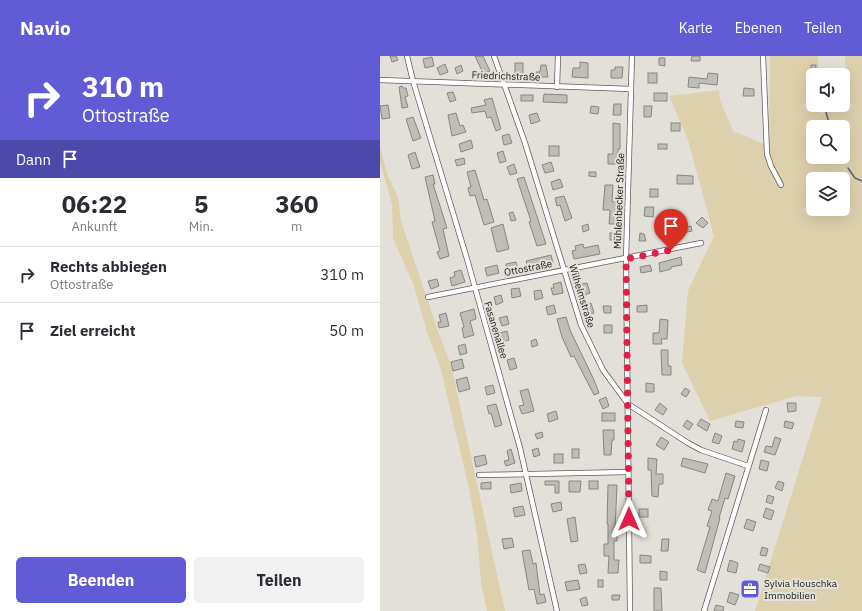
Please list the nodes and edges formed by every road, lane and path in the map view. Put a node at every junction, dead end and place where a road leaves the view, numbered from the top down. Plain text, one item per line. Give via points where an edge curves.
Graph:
1 (407, 56) edge
2 (494, 56) edge
3 (558, 56) edge
4 (632, 56) edge
5 (763, 56) edge
6 (380, 80) edge
7 (413, 81) junction
8 (505, 84) junction
9 (557, 86) junction
10 (631, 89) junction
11 (781, 186) dead end
12 (701, 243) dead end
13 (626, 259) junction
14 (565, 270) junction
15 (474, 288) junction
16 (428, 297) dead end
17 (628, 404) junction
18 (766, 410) dead end
19 (748, 466) junction
20 (628, 472) junction
21 (527, 474) junction
22 (479, 475) dead end
23 (557, 611) edge
24 (630, 611) edge
25 (704, 611) edge

1 - 7 street, Fasanenallee
2 - 8 street, Wilhelmstraße
3 - 9 street
4 - 10 street, Mühlenbecker Straße
5 - 11 street via 767,154
6 - 7 street, Friedrichstraße
7 - 8 street, Friedrichstraße
7 - 15 street, Fasanenallee
8 - 9 street, Friedrichstraße
8 - 14 street, Wilhelmstraße
9 - 10 street, Friedrichstraße
10 - 13 street, Mühlenbecker Straße
12 - 13 street, Ottostraße
13 - 14 street, Ottostraße
13 - 17 street, Mühlenbecker Straße
14 - 15 street, Ottostraße
14 - 17 street, Wilhelmstraße via 581,325 591,348 606,377
15 - 16 street, Ottostraße
15 - 21 street, Fasanenallee
17 - 19 street, Wilhelmstraße via 695,448
17 - 20 street, Mühlenbecker Straße
18 - 19 street
19 - 25 street
20 - 21 street
20 - 24 street, Mühlenbecker Straße
21 - 22 street
21 - 23 street, Fasanenallee

